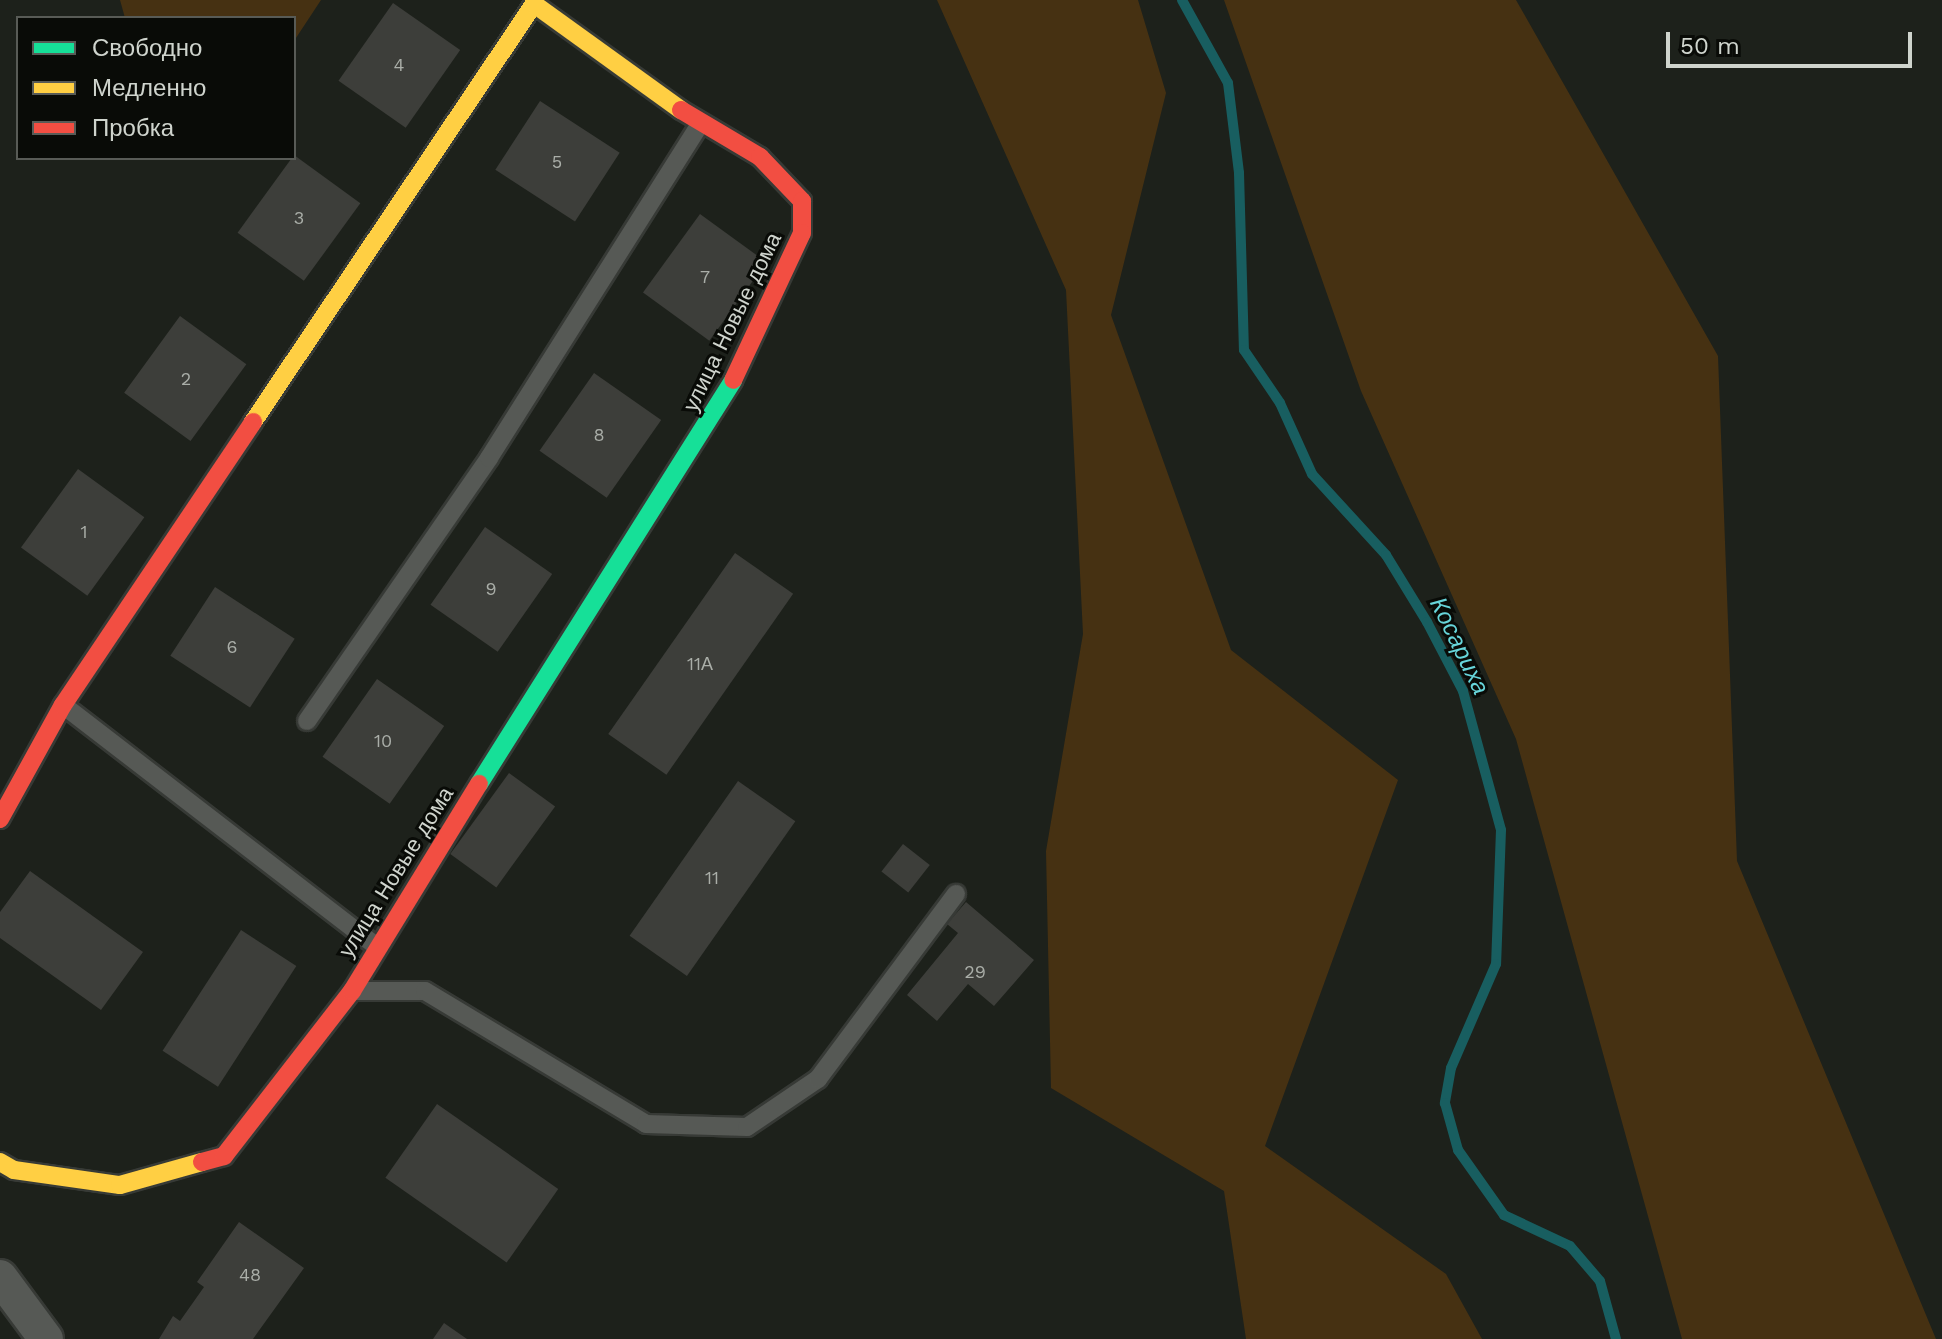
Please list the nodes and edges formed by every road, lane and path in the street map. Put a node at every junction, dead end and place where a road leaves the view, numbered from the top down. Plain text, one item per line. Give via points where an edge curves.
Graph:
1 (532, 2) edge
2 (700, 124) junction
3 (63, 705) junction
4 (307, 721) dead end
5 (0, 819) edge
6 (956, 894) dead end
7 (376, 945) junction
8 (352, 991) junction
9 (0, 1162) edge
10 (0, 1277) edge
11 (46, 1339) edge

1 - 2 street, улица Новые дома
1 - 3 street, улица Новые дома
2 - 4 lane via 489,458
2 - 7 street, улица Новые дома via 760,157 802,201 802,233 721,405
3 - 5 street, улица Новые дома
3 - 7 lane
6 - 8 lane via 818,1079 747,1127 646,1124 425,991
7 - 8 street, улица Новые дома
8 - 9 street, улица Новые дома via 224,1156 120,1185 14,1170
10 - 11 street

